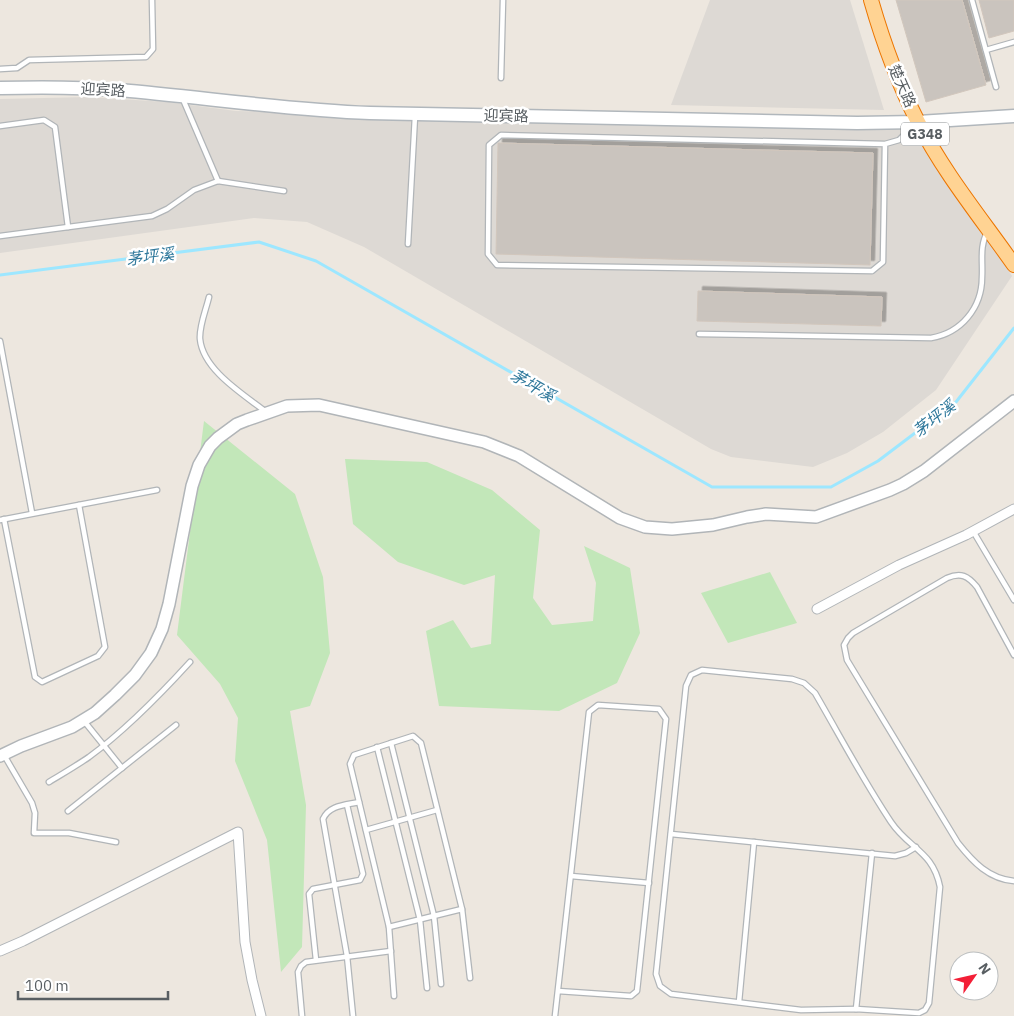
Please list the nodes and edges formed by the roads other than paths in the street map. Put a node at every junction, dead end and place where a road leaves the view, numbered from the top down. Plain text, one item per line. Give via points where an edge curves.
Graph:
1 (152, 0) edge
2 (503, 0) edge
3 (871, 0) edge
4 (972, 0) edge
5 (1014, 42) edge
6 (986, 50) junction
7 (0, 69) edge
8 (501, 78) dead end
9 (996, 87) dead end
10 (0, 88) edge
11 (182, 97) junction
12 (415, 114) junction
13 (1014, 116) edge
14 (918, 122) junction
15 (0, 126) edge
16 (885, 144) junction
17 (218, 181) junction
18 (284, 191) dead end
19 (68, 227) junction
20 (989, 230) junction
21 (0, 236) edge
22 (408, 244) dead end
23 (1010, 260) edge
24 (209, 298) dead end
25 (699, 334) dead end
26 (0, 341) edge
27 (1014, 401) edge
28 (267, 413) junction
29 (157, 490) dead end
30 (79, 505) junction
31 (1014, 509) edge
32 (32, 514) junction
33 (2, 519) edge
34 (973, 531) junction
35 (1014, 600) edge
36 (817, 609) dead end
37 (1014, 655) edge
38 (190, 662) dead end
39 (84, 720) junction
40 (176, 725) dead end
41 (391, 743) junction
42 (103, 745) junction
43 (376, 747) junction
44 (2, 755) edge
45 (122, 768) junction
46 (50, 782) dead end
47 (359, 802) junction
48 (347, 805) junction
49 (437, 810) junction
50 (68, 811) dead end
51 (410, 818) junction
52 (395, 822) junction
53 (366, 830) junction
54 (671, 834) junction
55 (116, 842) dead end
56 (754, 842) junction
57 (916, 847) junction
58 (872, 854) junction
59 (571, 876) junction
60 (1014, 881) edge
61 (649, 883) junction
62 (335, 885) junction
63 (462, 909) junction
64 (434, 916) junction
65 (420, 920) junction
66 (389, 927) junction
67 (0, 951) edge
68 (391, 951) junction
69 (347, 956) junction
70 (316, 960) junction
71 (470, 978) dead end
72 (441, 984) dead end
73 (427, 988) dead end
74 (558, 991) junction
75 (394, 996) dead end
76 (739, 1002) junction
77 (856, 1009) junction
78 (801, 1010) junction
79 (261, 1016) edge
80 (302, 1016) edge
81 (353, 1016) edge
82 (555, 1016) edge
83 (800, 1016) edge

1 - 7 lane via 153,49 146,57 29,60 17,68
2 - 8 lane
3 - 14 highway, 楚天路 / G348 via 892,63
4 - 6 lane
5 - 6 lane
6 - 9 lane
10 - 11 main road, 迎宾路 via 93,88
11 - 12 main road, 迎宾路 via 335,112
11 - 17 lane
12 - 14 main road, 迎宾路
12 - 22 lane
13 - 14 main road, 迎宾路
14 - 16 lane via 900,140
14 - 20 highway, 楚天路 / G348
15 - 19 lane via 44,120 55,127
16 - 16 lane via 502,135 489,145 488,254 497,264 872,271 883,262
17 - 18 lane
17 - 19 lane via 194,190 152,216
19 - 21 lane
20 - 23 highway, 楚天路 / G348
20 - 25 lane via 982,250 978,299 962,325 942,336
24 - 28 lane via 200,339 204,352 221,376
26 - 32 lane
27 - 28 street via 924,471 890,490 816,517 766,514 713,525 672,529 645,527 620,518 519,456 484,442 319,405 292,405
28 - 39 street via 227,430 204,455 192,486 169,604 151,653 115,696
29 - 30 lane
30 - 32 lane
30 - 33 lane via 105,647 98,656 42,682 35,677
31 - 34 street
32 - 33 lane
34 - 35 lane
34 - 36 street via 898,565
37 - 60 lane via 972,580 955,574 853,633 844,645 847,660 958,843 986,872
38 - 42 lane via 159,697
39 - 42 lane
39 - 44 street
40 - 45 lane
41 - 43 lane
41 - 49 lane via 413,736 421,744
41 - 51 lane
42 - 45 lane
42 - 46 lane
43 - 47 lane via 354,755 350,764
43 - 52 lane
44 - 55 lane via 32,802 34,833 69,833
45 - 50 lane
47 - 48 lane
47 - 53 lane
48 - 62 lane via 332,808 323,819
48 - 62 lane via 363,874 360,880
49 - 51 lane
49 - 63 lane
51 - 52 lane
51 - 64 lane
52 - 53 lane
52 - 65 lane
53 - 66 lane
54 - 56 lane
54 - 57 lane via 686,686 691,675 702,670 804,683 814,693 892,824
54 - 76 lane via 656,974 660,986 671,994
56 - 58 lane
56 - 76 lane
57 - 58 lane via 895,856
57 - 77 lane via 933,864 940,887 929,1003 919,1013
58 - 77 lane
59 - 61 lane
59 - 61 lane via 589,712 598,705 659,709 666,718
59 - 74 lane
61 - 74 lane via 638,991 631,996
62 - 69 lane
62 - 70 lane via 314,889 309,894
63 - 64 lane
63 - 71 lane
64 - 65 lane
64 - 72 lane
65 - 66 lane
65 - 73 lane
66 - 68 lane
67 - 79 street via 238,832 245,942
68 - 69 lane
68 - 75 lane
69 - 70 lane
69 - 81 lane
70 - 80 lane via 306,962 298,972
74 - 82 lane
76 - 78 lane
77 - 78 lane
78 - 83 lane

